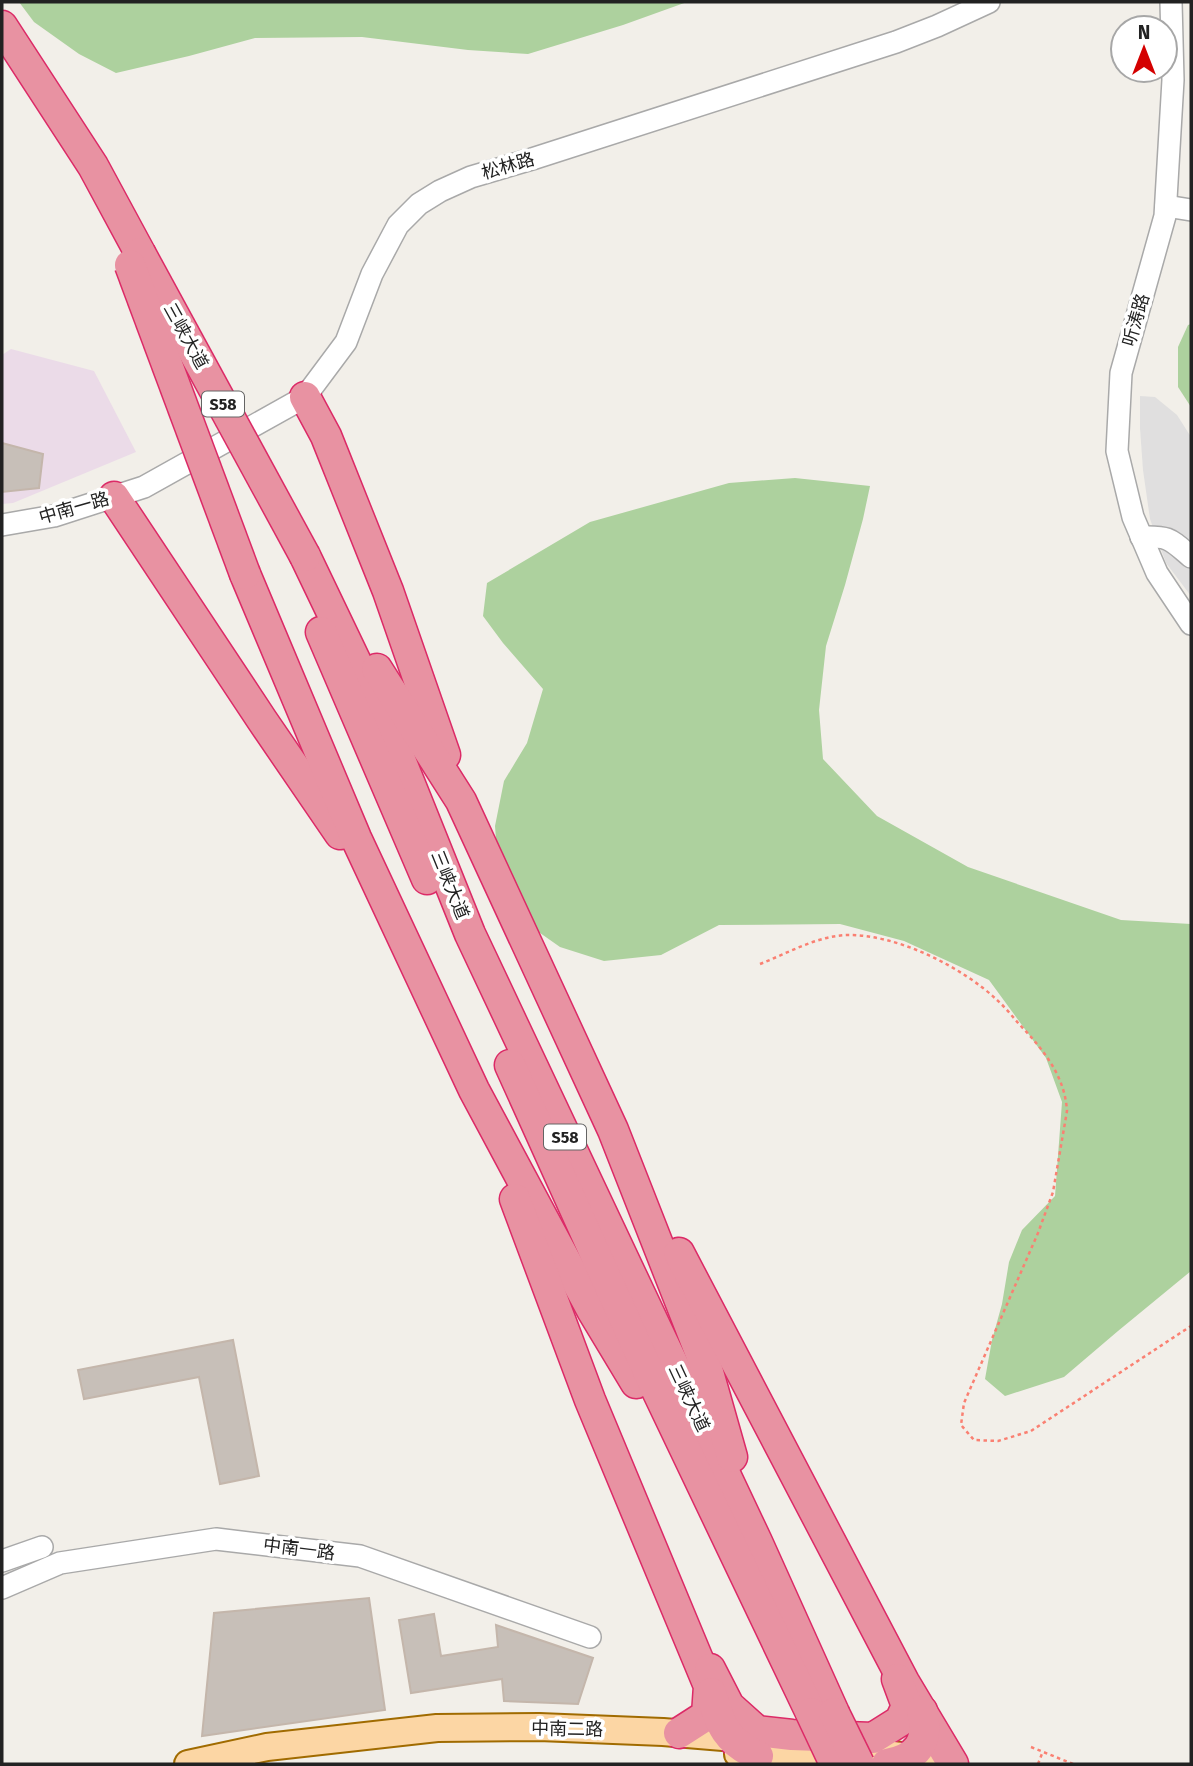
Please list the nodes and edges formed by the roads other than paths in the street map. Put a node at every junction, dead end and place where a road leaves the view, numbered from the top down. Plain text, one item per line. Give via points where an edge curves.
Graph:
1 (989, 2) edge
2 (1171, 2) edge
3 (2, 26) edge
4 (2, 64) edge
5 (1182, 78) edge
6 (1166, 206) junction
7 (1191, 209) edge
8 (134, 257) junction
9 (305, 397) junction
10 (144, 487) joint
11 (114, 497) junction
12 (2, 525) edge
13 (1141, 537) junction
14 (1191, 556) edge
15 (298, 559) junction
16 (1191, 624) edge
17 (461, 801) junction
18 (392, 915) junction
19 (474, 1090) junction
20 (613, 1130) junction
21 (726, 1535) junction
22 (757, 1542) junction
23 (42, 1548) dead end
24 (2, 1561) edge
25 (660, 1568) junction
26 (2, 1588) edge
27 (590, 1637) dead end
28 (887, 1648) junction
29 (709, 1686) junction
30 (922, 1711) junction
31 (823, 1713) junction
32 (679, 1733) junction
33 (730, 1737) junction
34 (758, 1756) junction
35 (898, 1760) edge
36 (188, 1764) edge
37 (255, 1764) edge
38 (835, 1764) edge
39 (860, 1764) edge
40 (947, 1764) edge
41 (953, 1764) edge

1 - 9 street, 松林路 via 884,46 471,177 440,191 398,225 372,274 346,342
2 - 5 street, 听涛路
3 - 8 highway, 三峡大道 / S58 via 93,166
4 - 8 highway, 三峡大道 / S58
5 - 6 street, 听涛路
6 - 7 street
6 - 13 street, 听涛路 via 1121,373 1118,451
8 - 15 highway, 三峡大道 / S58, bridge
8 - 18 highway, bridge via 245,574
9 - 10 street, 松林路
9 - 17 highway via 326,436 388,591
10 - 11 street, 中南一路
11 - 12 street, 中南一路 via 54,516
11 - 18 highway
13 - 14 street via 1162,536
13 - 16 street, 听涛路 via 1157,573
15 - 17 highway
15 - 21 highway, 三峡大道 / S58 via 399,816
15 - 22 highway, 三峡大道 / S58 via 387,727 470,934
17 - 20 highway
18 - 19 highway
19 - 21 highway via 592,1310
19 - 25 highway via 590,1400
20 - 22 highway via 708,1373
20 - 28 highway
21 - 31 highway, 三峡大道 / S58
22 - 31 highway, 三峡大道 / S58
23 - 24 street
25 - 28 highway via 729,1706 757,1731 873,1738 891,1727 900,1721 907,1706
25 - 29 highway
26 - 27 street, 中南一路 via 60,1563 216,1539 360,1556
28 - 30 highway
29 - 32 highway via 707,1715
29 - 33 highway via 719,1720
30 - 35 highway via 924,1738 916,1752
30 - 41 highway
31 - 38 highway, 三峡大道 / S58, bridge
31 - 39 highway, 三峡大道 / S58, bridge
32 - 33 main road, 中南二路
32 - 36 main road, 中南二路 via 437,1728 267,1746
33 - 34 highway
33 - 35 main road, 中南二路
34 - 37 main road, 中南二路 via 540,1743 436,1743
34 - 39 main road, 中南二路
35 - 40 main road, 中南二路

